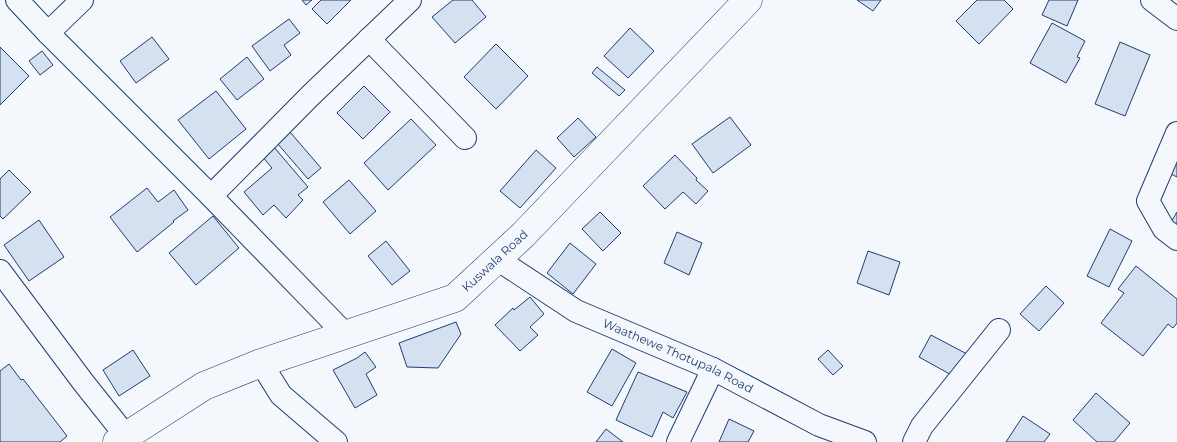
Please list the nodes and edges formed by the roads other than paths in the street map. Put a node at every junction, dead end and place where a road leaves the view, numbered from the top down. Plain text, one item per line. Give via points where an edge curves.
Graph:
1 (17, 0) edge
2 (82, 0) edge
3 (410, 0) edge
4 (748, 0) edge
5 (1152, 0) edge
6 (1177, 19) edge
7 (48, 34) junction
8 (369, 39) junction
9 (1177, 133) edge
10 (465, 138) dead end
11 (211, 196) junction
12 (1177, 239) edge
13 (497, 259) junction
14 (0, 271) edge
15 (999, 330) dead end
16 (346, 335) junction
17 (261, 364) junction
18 (713, 369) junction
19 (121, 439) edge
20 (336, 442) edge
21 (678, 442) edge
22 (865, 442) edge
23 (914, 442) edge

1 - 7 street
2 - 7 street
3 - 8 street
4 - 13 street, Kuswala Road
5 - 6 street
7 - 11 street
8 - 10 street
8 - 11 street
9 - 12 street via 1148,201 1164,229
11 - 16 street
13 - 16 street, Kuswala Road via 455,298
13 - 18 street, Waathewe Thotupala Road via 576,311
14 - 19 street
15 - 23 street via 922,426
16 - 17 street, Kuswala Road
17 - 19 street, Kuswala Road via 204,386
17 - 20 street via 281,395
18 - 21 street
18 - 22 street, Waathewe Thotupala Road via 818,426

